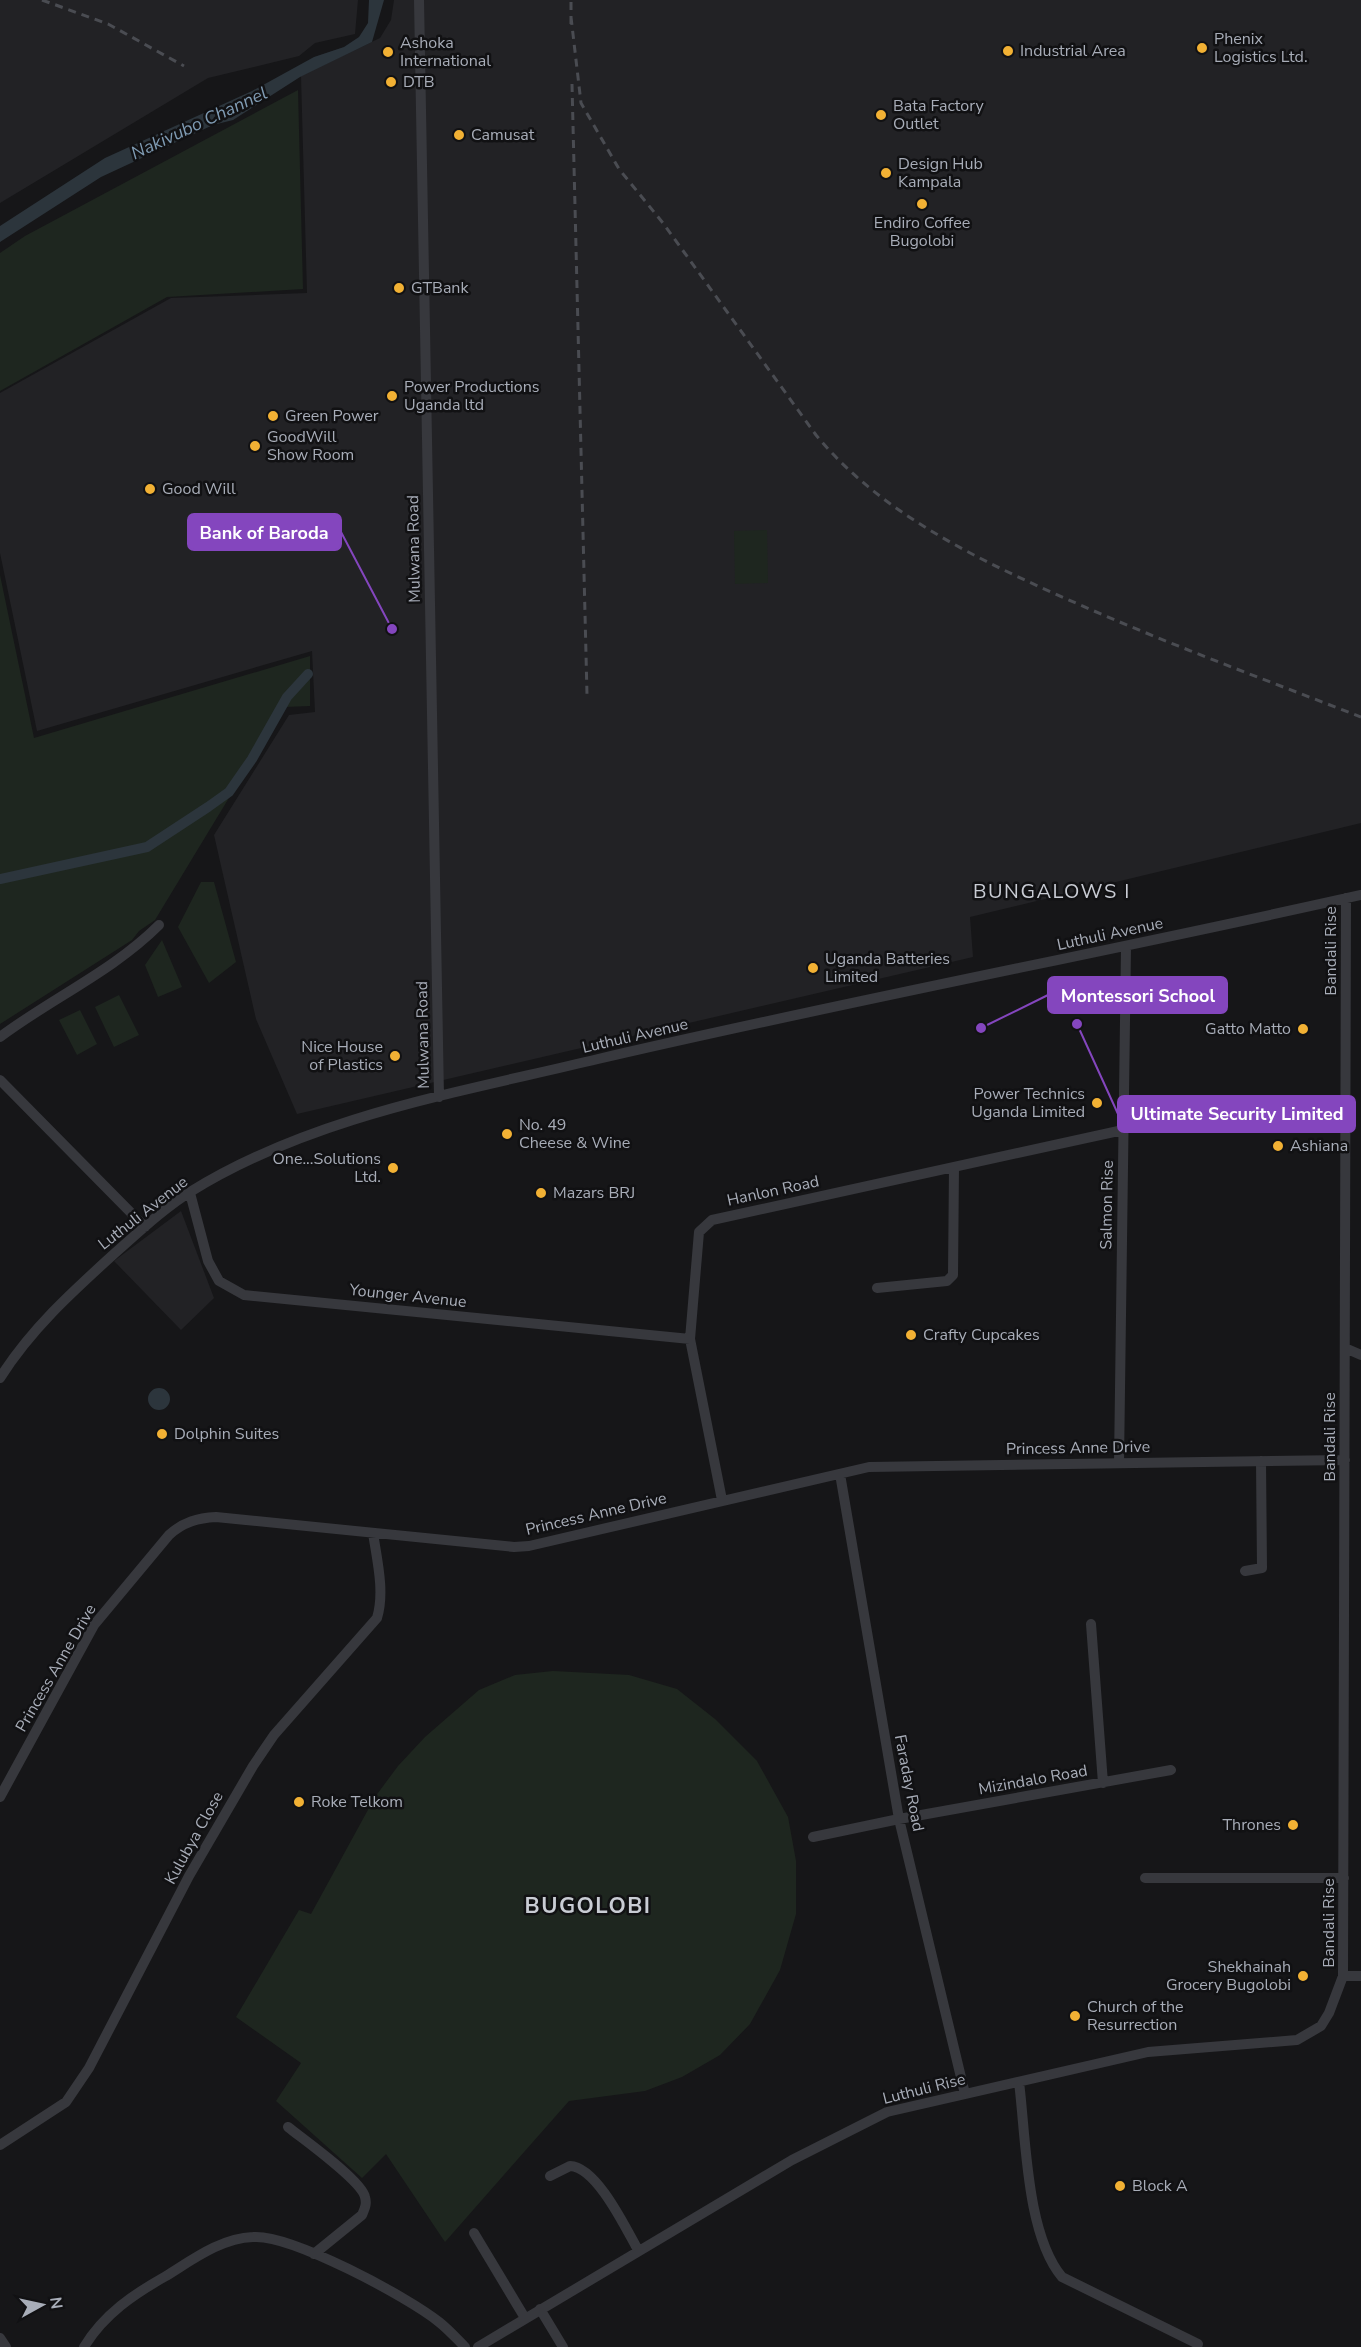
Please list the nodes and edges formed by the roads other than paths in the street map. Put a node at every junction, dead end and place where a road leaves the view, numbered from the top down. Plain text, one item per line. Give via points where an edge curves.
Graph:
1 (419, 0) edge
2 (1361, 895) edge
3 (1346, 898) junction
4 (159, 925) dead end
5 (1126, 947) junction
6 (0, 1037) edge
7 (0, 1080) edge
8 (439, 1097) junction
9 (1123, 1130) junction
10 (954, 1167) junction
11 (190, 1193) junction
12 (145, 1227) junction
13 (877, 1288) dead end
14 (690, 1338) junction
15 (1345, 1348) junction
16 (1361, 1355) edge
17 (0, 1378) edge
18 (1345, 1460) junction
19 (1261, 1461) junction
20 (1119, 1463) junction
21 (840, 1474) junction
22 (722, 1500) junction
23 (373, 1533) junction
24 (1245, 1572) dead end
25 (1091, 1624) dead end
26 (1171, 1770) dead end
27 (1103, 1783) junction
28 (0, 1797) edge
29 (899, 1818) junction
30 (813, 1837) dead end
31 (1145, 1878) dead end
32 (1344, 1878) junction
33 (1343, 1976) junction
34 (1361, 1976) edge
35 (1019, 2082) junction
36 (965, 2094) junction
37 (288, 2127) dead end
38 (0, 2145) edge
39 (550, 2176) dead end
40 (474, 2233) dead end
41 (638, 2250) junction
42 (314, 2254) junction
43 (540, 2309) junction
44 (525, 2318) junction
45 (0, 2338) edge
46 (1198, 2344) dead end
47 (6, 2347) edge
48 (84, 2347) edge
49 (465, 2347) edge
50 (478, 2347) edge
51 (563, 2347) edge

1 - 8 street, Mulwana Road
2 - 3 street, Luthuli Avenue
3 - 5 street, Luthuli Avenue
3 - 15 street, Bandali Rise
4 - 6 street via 125,956
5 - 8 street, Luthuli Avenue via 656,1046
5 - 9 street, Salmon Rise
7 - 12 street
8 - 11 street, Luthuli Avenue via 371,1114 276,1149
9 - 10 street, Hanlon Road
9 - 20 street, Salmon Rise
10 - 13 street via 953,1275 947,1281
10 - 14 street, Hanlon Road via 705,1224 699,1232
11 - 12 street, Luthuli Avenue
11 - 14 street, Younger Avenue via 208,1261 219,1281 244,1295
12 - 17 street, Luthuli Avenue via 54,1307
14 - 22 street, Hanlon Road
15 - 16 street
15 - 18 street, Bandali Rise
18 - 19 street, Princess Anne Drive
18 - 32 street, Bandali Rise
19 - 20 street, Princess Anne Drive
19 - 24 street via 1262,1568
20 - 21 street, Princess Anne Drive via 890,1465
21 - 22 street, Princess Anne Drive
21 - 29 street, Faraday Road
22 - 23 street, Princess Anne Drive via 529,1546 498,1547
23 - 28 street, Princess Anne Drive via 216,1517 177,1527 94,1625
23 - 38 street, Kulubya Close via 380,1597 377,1618 274,1735 253,1766 189,1876 89,2068 66,2102
25 - 27 street
26 - 27 street, Mizindalo Road
27 - 29 street, Mizindalo Road
29 - 30 street, Mizindalo Road
29 - 36 street, Faraday Road
31 - 32 street
32 - 33 street, Bandali Rise
33 - 34 street
33 - 35 street, Luthuli Rise via 1321,2026 1297,2040 1172,2048
35 - 36 street, Luthuli Rise
35 - 46 street via 1036,2220 1055,2269 1062,2277
36 - 41 street, Luthuli Rise via 887,2112 847,2131
37 - 42 street via 350,2177 366,2198 362,2215
39 - 41 street via 570,2166 583,2170 614,2206
40 - 44 street
41 - 43 street, Luthuli Rise
42 - 48 street via 255,2236 230,2241 124,2302
42 - 49 street via 412,2303 440,2322
43 - 44 street, Luthuli Rise
43 - 51 street
44 - 50 street, Luthuli Rise
45 - 47 street

